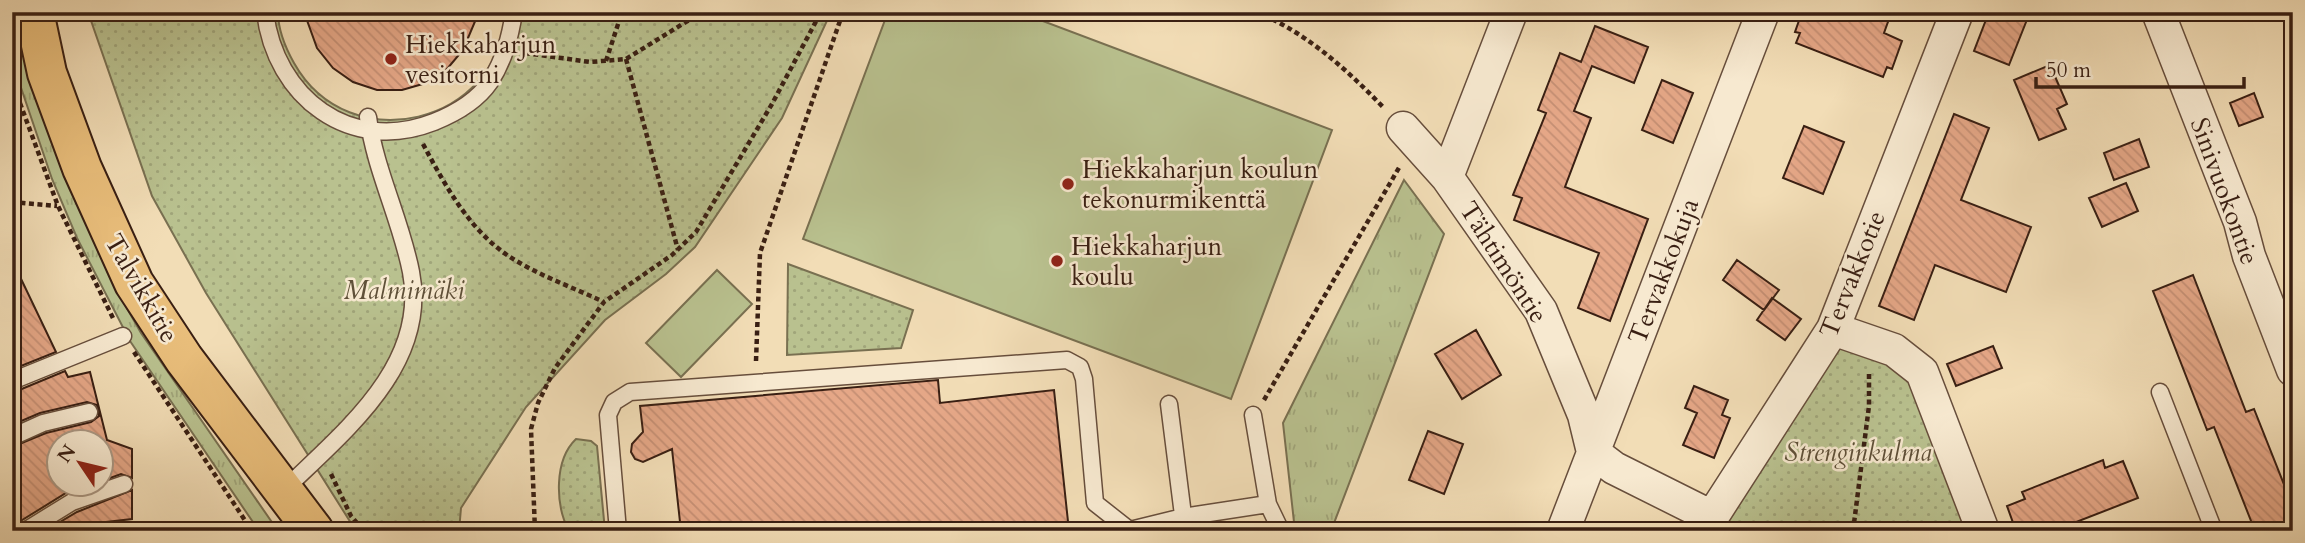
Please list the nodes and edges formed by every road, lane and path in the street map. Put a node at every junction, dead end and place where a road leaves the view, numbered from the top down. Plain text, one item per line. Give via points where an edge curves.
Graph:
1 (33, 12) edge
2 (265, 12) edge
3 (514, 12) edge
4 (622, 12) edge
5 (702, 12) edge
6 (821, 12) edge
7 (843, 12) edge
8 (1257, 12) edge
9 (1511, 12) edge
10 (1763, 12) edge
11 (1957, 12) edge
12 (2158, 12) edge
13 (509, 46) junction
14 (626, 59) junction
15 (606, 61) junction
16 (16, 90) dead end
17 (368, 124) junction
18 (415, 129) junction
19 (1410, 136) junction
20 (1447, 177) junction
21 (12, 202) edge
22 (678, 250) junction
23 (604, 302) junction
24 (1833, 329) junction
25 (123, 336) dead end
26 (2293, 370) edge
27 (12, 381) edge
28 (755, 383) junction
29 (2160, 392) dead end
30 (1169, 404) dead end
31 (1869, 405) dead end
32 (89, 412) dead end
33 (1253, 415) joint
34 (12, 437) edge
35 (1593, 452) junction
36 (319, 456) junction
37 (124, 484) dead end
38 (282, 492) junction
39 (1268, 505) junction
40 (1184, 524) edge
41 (1711, 524) edge
42 (1127, 530) edge
43 (24, 531) edge
44 (314, 531) edge
45 (364, 531) edge
46 (535, 531) edge
47 (618, 531) edge
48 (1281, 531) edge
49 (1563, 531) edge
50 (1853, 531) edge
51 (1983, 531) edge
52 (2214, 531) edge

1 - 38 main road, Talvikkitie via 47,73 82,168 134,283
2 - 17 lane via 269,39 283,73 307,101 337,121
3 - 13 lane
4 - 15 path
5 - 14 path
6 - 22 path via 719,195 696,232
7 - 28 path via 760,253
8 - 19 path via 1309,39 1342,65
9 - 20 street, Tähtimöntie
10 - 35 street, Tervakkokuja
11 - 24 street, Tervakkotie
12 - 26 street, Sinivuokontie
13 - 15 path via 529,55
13 - 18 lane via 488,84 464,106
14 - 15 path
14 - 22 path
16 - 21 path via 58,206
17 - 18 lane
17 - 36 lane via 412,275 411,311 404,345 385,383
18 - 23 path via 445,186 488,240 508,256
19 - 20 street
19 - 33 path via 1356,245 1279,380
20 - 35 street, Tähtimöntie via 1541,312 1584,415
22 - 23 path
23 - 46 path via 555,368 538,403 531,429
24 - 41 street, Tervakkotie
24 - 51 street via 1894,350 1922,372
25 - 27 lane
28 - 42 lane via 1067,360 1080,367 1084,379 1095,503
28 - 47 lane via 630,392 614,402 608,415
29 - 52 lane
30 - 40 lane
31 - 50 path
32 - 34 lane via 43,423
33 - 39 lane
35 - 41 street
35 - 49 street, Tervakkokuja
36 - 38 lane
36 - 45 path
37 - 43 lane via 72,502
38 - 44 main road, Talvikkitie
39 - 40 lane
39 - 48 lane
40 - 42 lane

